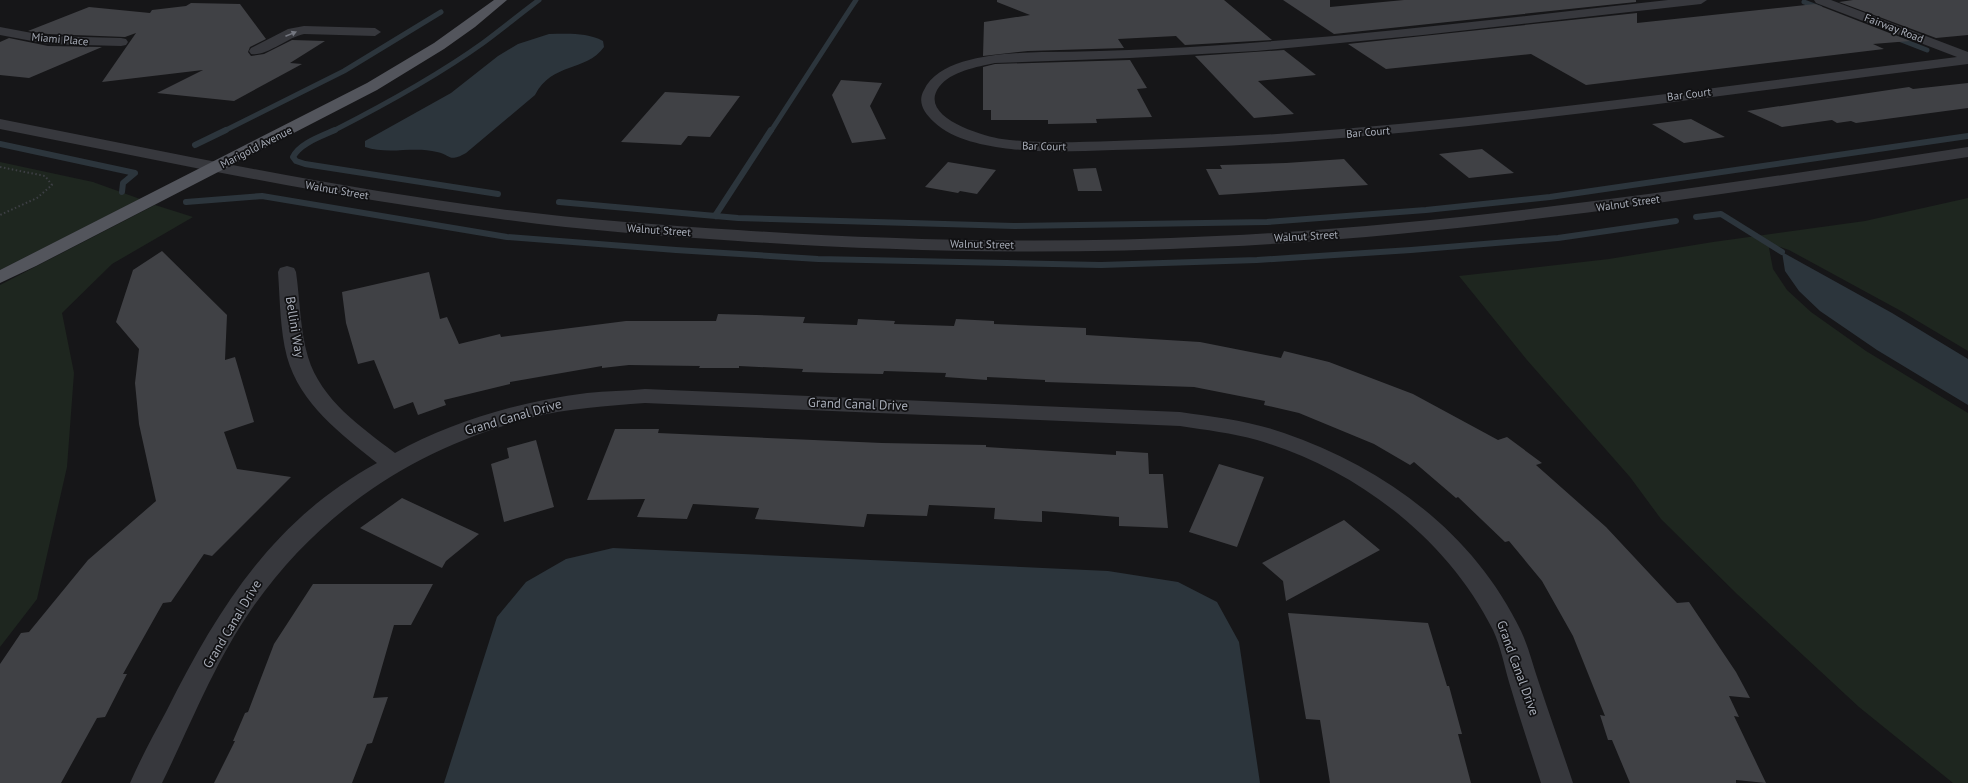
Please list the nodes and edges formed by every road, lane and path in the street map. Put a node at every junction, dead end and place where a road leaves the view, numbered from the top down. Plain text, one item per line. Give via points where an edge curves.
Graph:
1 (502, 0) edge
2 (1701, 0) edge
3 (1820, 0) edge
4 (0, 31) edge
5 (375, 32) dead end
6 (121, 42) dead end
7 (256, 51) dead end
8 (1968, 59) edge
9 (0, 124) edge
10 (1968, 152) edge
11 (0, 167) edge
12 (216, 167) junction
13 (0, 215) edge
14 (287, 272) dead end
15 (0, 278) edge
16 (393, 464) junction
17 (146, 783) edge
18 (1557, 783) edge

1 - 12 main road, Marigold Avenue via 458,32 374,85
2 - 8 street, Bar Court via 1257,47 1001,59 970,64 947,73 931,86 927,102 936,117 948,126 981,139 1001,143 1053,146 1190,143 1306,137 1461,123
3 - 8 street, Fairway Road
4 - 6 street, Miami Place via 48,40
7 -> 5 street via 293,32 304,30
9 - 12 street, Walnut Street
10 - 12 street, Walnut Street via 1532,216 1362,232 1235,240 1001,245 781,238 582,224 412,203
11 - 13 path via 46,176 52,184 37,198
12 - 15 main road, Marigold Avenue
14 - 16 street, Bellini Way via 294,342 305,376 328,409 342,423
16 - 17 street, Grand Canal Drive via 319,515 266,569 218,641
16 - 18 street, Grand Canal Drive via 438,441 496,419 540,407 610,397 678,397 1144,416 1212,424 1274,438 1332,461 1409,508 1433,529 1479,581 1508,632

